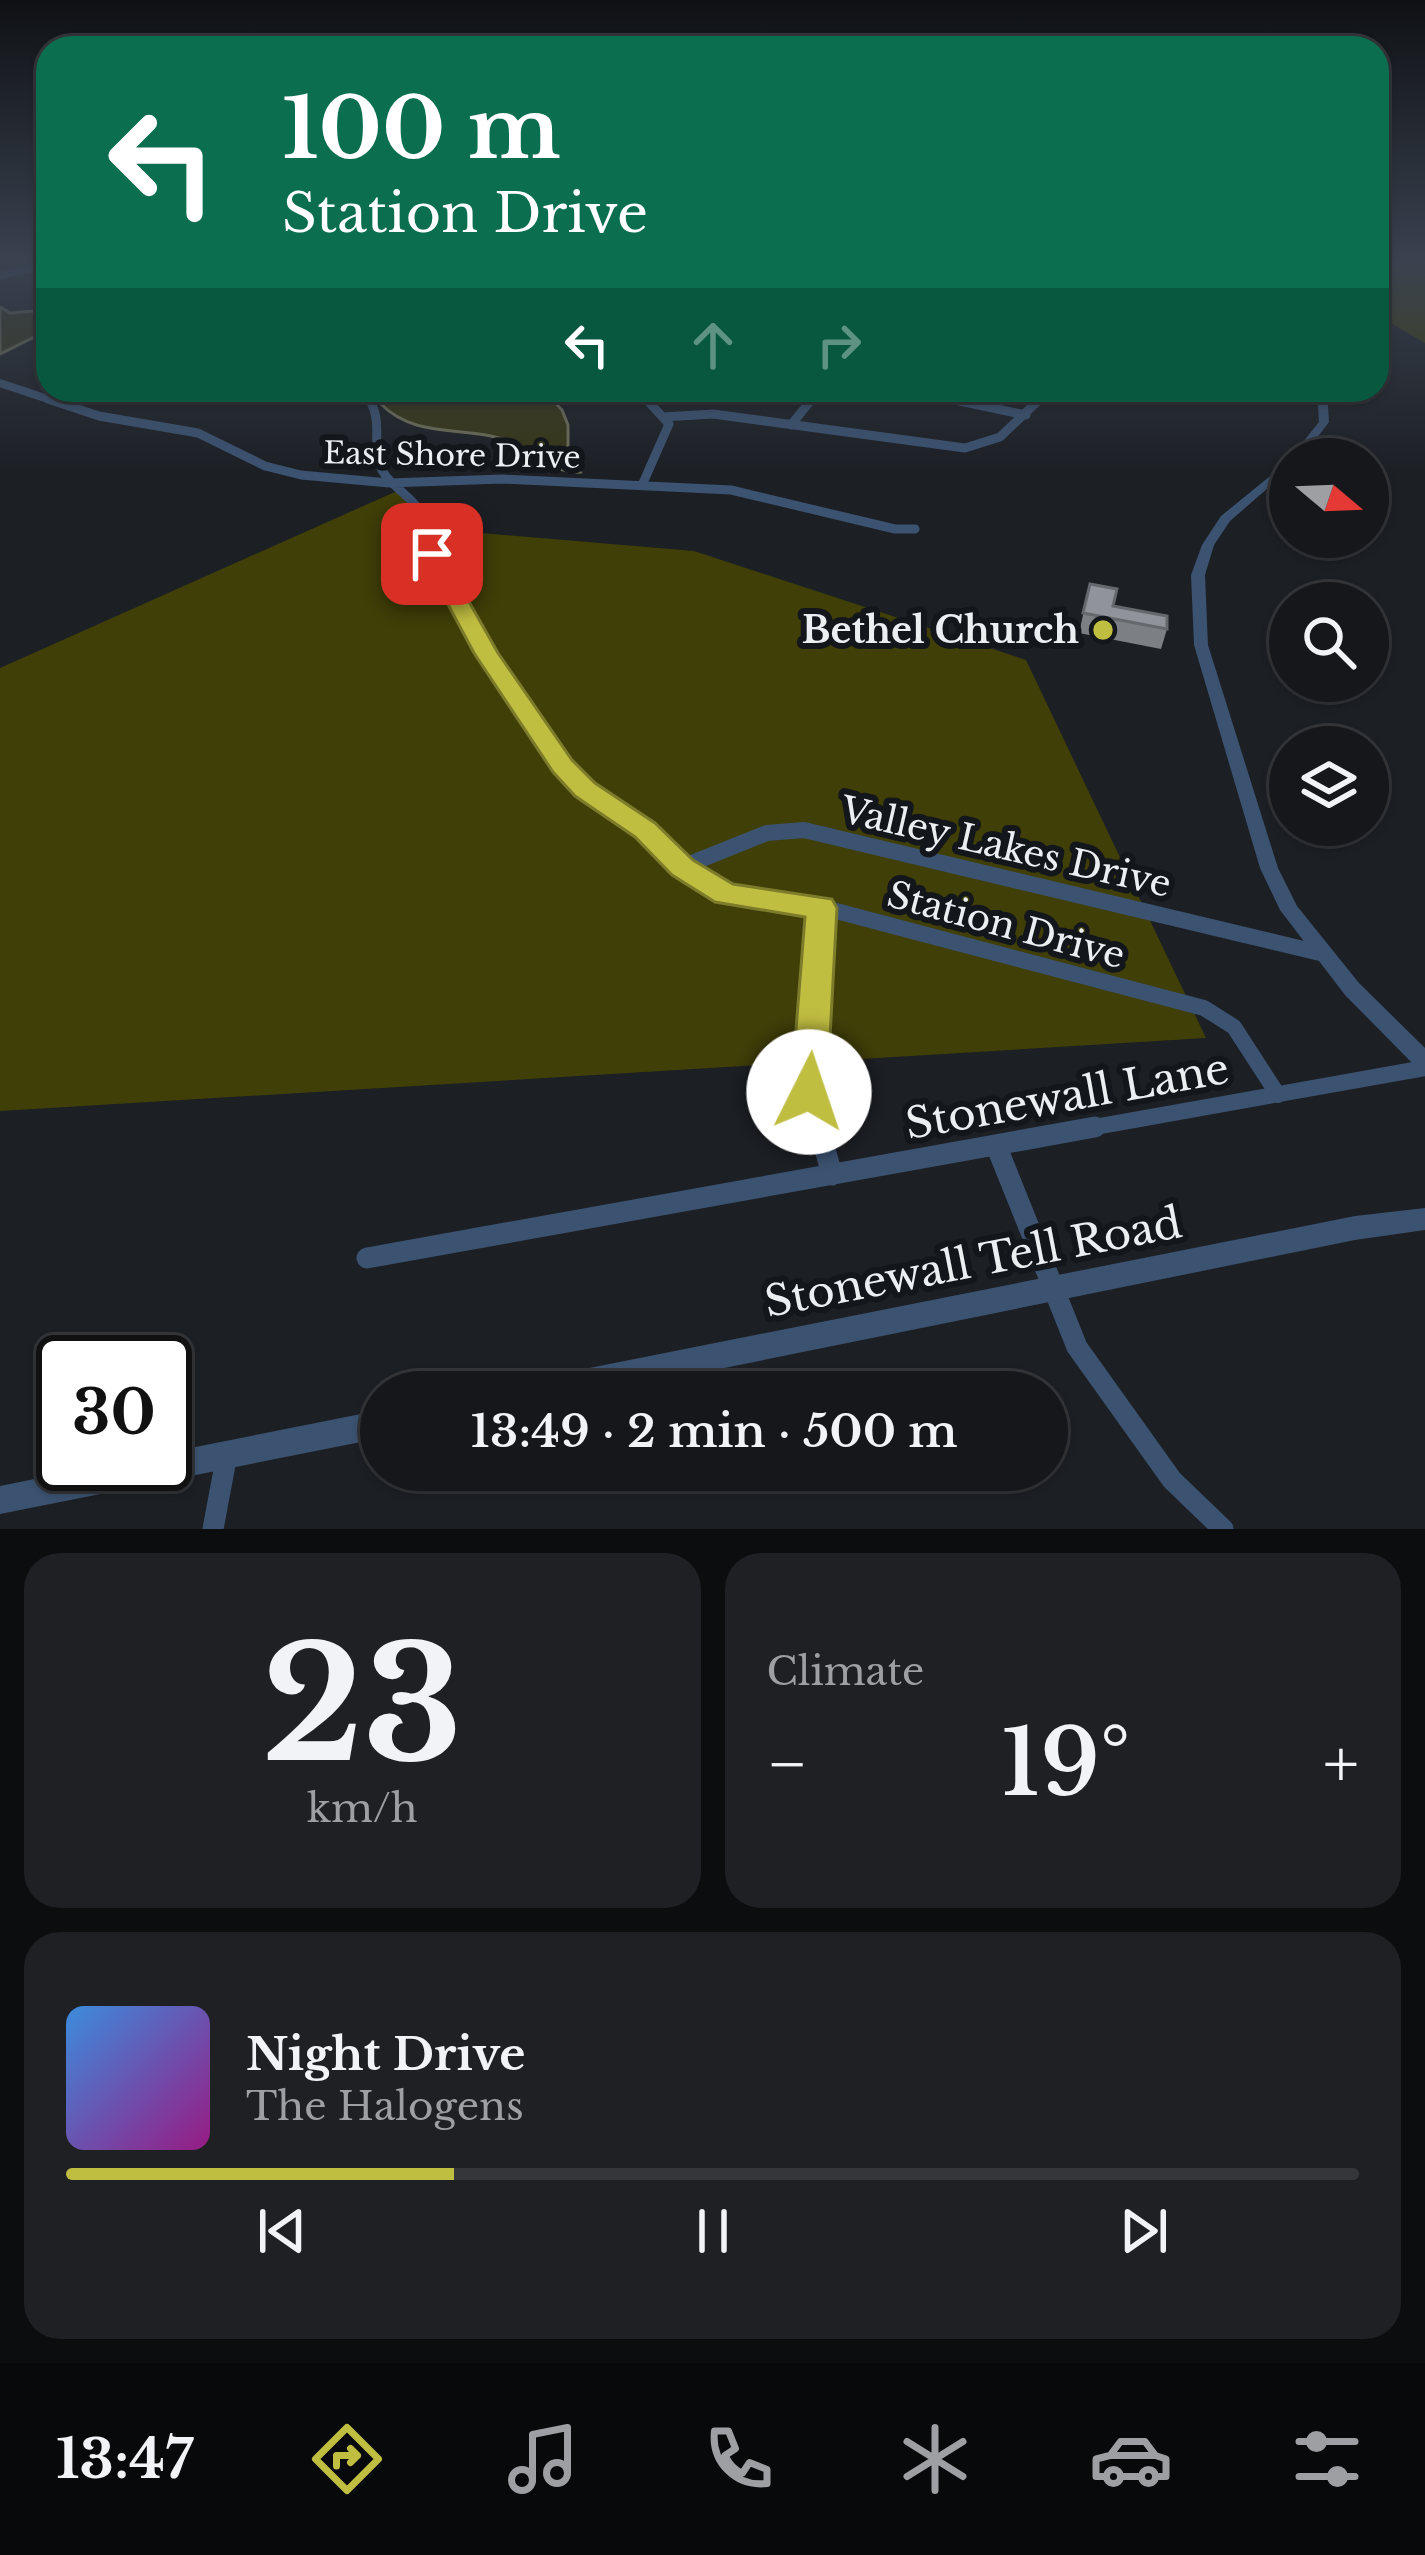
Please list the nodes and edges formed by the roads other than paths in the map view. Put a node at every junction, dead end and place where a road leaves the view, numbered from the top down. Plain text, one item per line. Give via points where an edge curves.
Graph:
1 (0, 383) edge
2 (36, 396) edge
3 (54, 402) edge
4 (372, 402) edge
5 (649, 402) edge
6 (810, 402) edge
7 (964, 402) edge
8 (1038, 402) edge
9 (1323, 402) edge
10 (1026, 415) junction
11 (662, 417) junction
12 (791, 425) junction
13 (1311, 438) edge
14 (965, 448) junction
15 (977, 463) dead end
16 (1269, 481) edge
17 (389, 482) junction
18 (643, 483) junction
19 (915, 529) dead end
20 (682, 867) junction
21 (821, 908) junction
22 (1320, 952) junction
23 (1425, 1065) edge
24 (1278, 1095) junction
25 (996, 1145) junction
26 (832, 1174) junction
27 (1425, 1219) edge
28 (367, 1258) dead end
29 (1054, 1288) junction
30 (643, 1371) edge
31 (360, 1428) edge
32 (227, 1454) junction
33 (0, 1500) edge
34 (213, 1529) edge
35 (1223, 1529) edge

1 - 2 street, East Shore Drive
3 - 17 street, East Shore Drive via 198,433 265,466
4 - 17 street
5 - 11 street
6 - 12 street
7 - 10 street
8 - 10 street
9 - 13 street via 1324,422
10 - 14 street via 1000,437
11 - 12 street via 713,414
11 - 18 street via 669,424
12 - 14 street
14 - 15 street
16 - 22 street via 1208,545 1197,619 1269,868
17 - 18 street, East Shore Drive
17 - 20 street, Station Drive via 421,512 460,609 562,766
18 - 19 street, East Shore Drive via 730,490
20 - 21 street, Station Drive via 726,894
20 - 22 street, Valley Lakes Drive via 766,833 804,830
21 - 24 street, Station Drive via 1204,1008 1234,1027
21 - 26 street via 809,1092
22 - 23 street
23 - 24 street, Stonewall Lane
24 - 25 street, Stonewall Lane
25 - 26 street, Stonewall Lane
25 - 29 street
26 - 28 street, Stonewall Lane
27 - 29 street, Stonewall Tell Road
29 - 30 street, Stonewall Tell Road
29 - 35 street via 1077,1347 1172,1480
31 - 32 street
32 - 33 street
32 - 34 street

